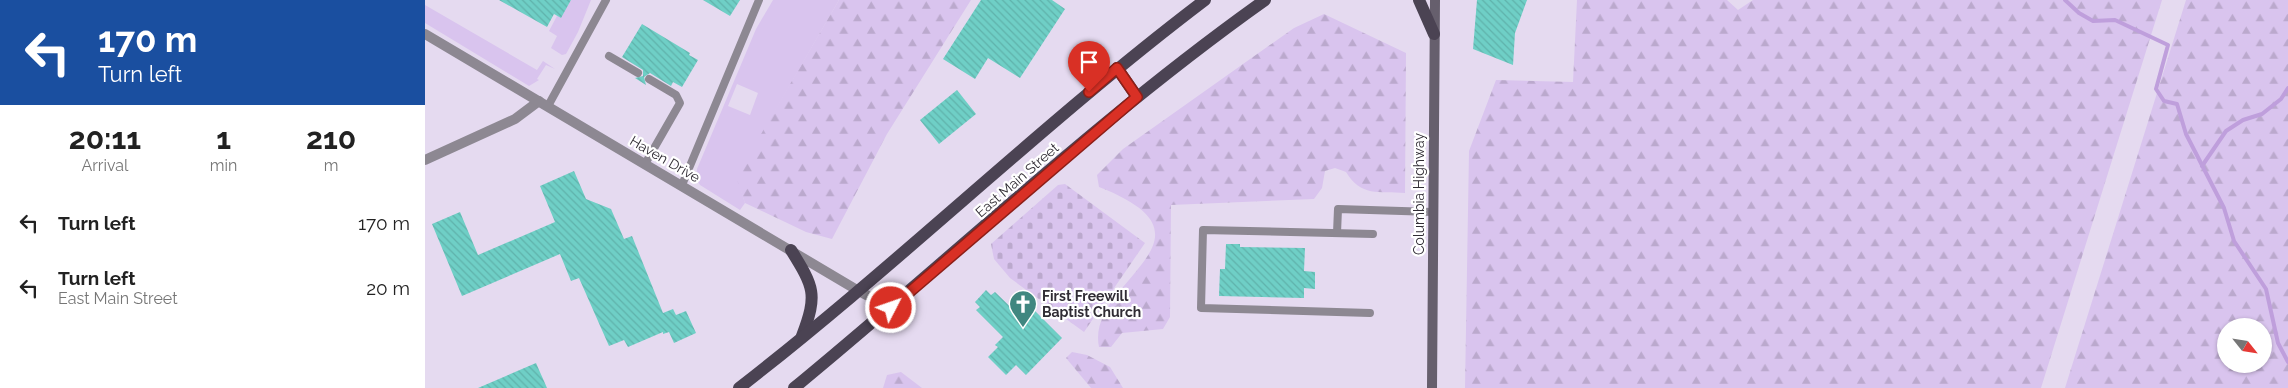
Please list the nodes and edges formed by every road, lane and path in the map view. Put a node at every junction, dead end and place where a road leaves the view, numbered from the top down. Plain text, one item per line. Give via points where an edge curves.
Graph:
1 (606, 0) edge
2 (759, 0) edge
3 (1205, 0) edge
4 (1265, 0) edge
5 (1419, 0) edge
6 (1435, 0) edge
7 (425, 34) edge
8 (1434, 34) junction
9 (609, 56) dead end
10 (1117, 68) junction
11 (638, 73) dead end
12 (649, 79) dead end
13 (1137, 97) junction
14 (543, 104) junction
15 (425, 160) edge
16 (645, 164) junction
17 (682, 185) junction
18 (1433, 212) junction
19 (1337, 233) junction
20 (1373, 234) dead end
21 (791, 250) junction
22 (857, 290) junction
23 (891, 308) junction
24 (1371, 313) dead end
25 (801, 338) junction
26 (739, 388) edge
27 (794, 388) edge
28 (1432, 388) edge

1 - 14 lane
2 - 17 lane
3 - 10 main road, East Main Street
4 - 13 main road, East Main Street
5 - 8 main road
6 - 8 main road, Columbia Highway
7 - 14 street, Haven Drive
8 - 18 main road, Columbia Highway
9 - 11 lane
10 - 13 main road
10 - 22 main road, East Main Street
12 - 16 lane via 676,95 680,103
13 - 23 main road, East Main Street
14 - 15 street
14 - 16 street, Haven Drive
16 - 17 street, Haven Drive
17 - 21 street, Haven Drive
18 - 19 lane via 1337,209
18 - 28 main road, Columbia Highway
19 - 20 lane
19 - 24 lane via 1203,230 1201,308
21 - 22 street, Haven Drive
21 - 25 main road via 811,286 813,300
22 - 23 street, Haven Drive
22 - 25 main road, East Main Street
23 - 27 main road, East Main Street
25 - 26 main road, East Main Street

